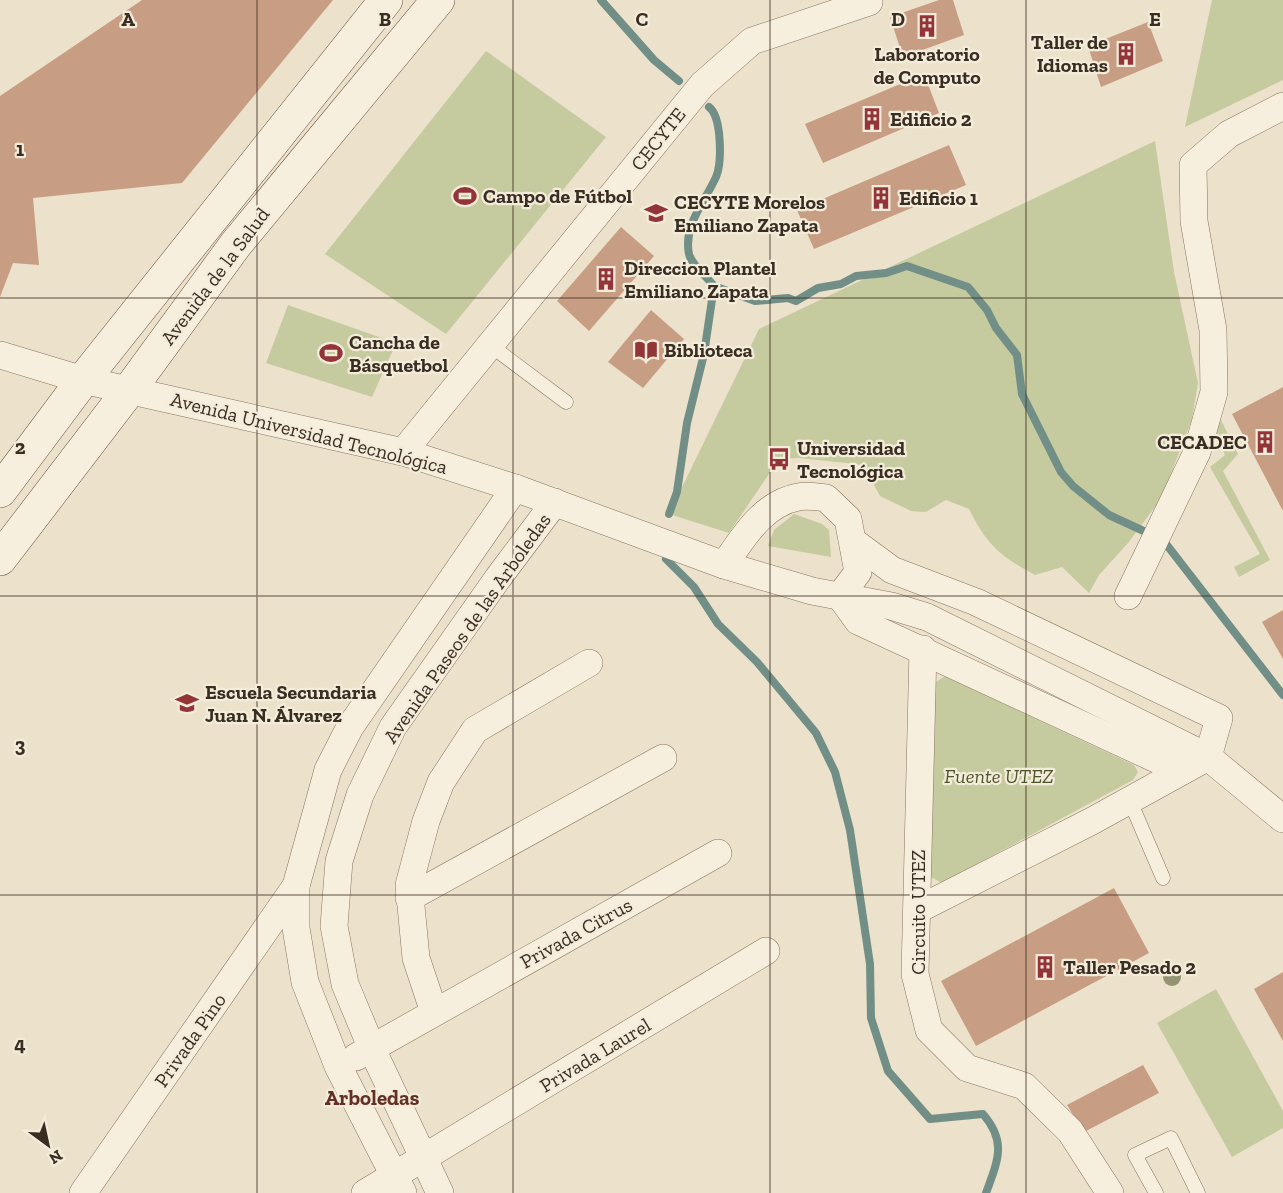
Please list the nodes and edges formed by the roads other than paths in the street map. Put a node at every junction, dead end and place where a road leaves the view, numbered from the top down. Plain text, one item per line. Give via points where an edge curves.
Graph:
1 (386, 0) edge
2 (438, 0) edge
3 (869, 2) dead end
4 (1283, 106) edge
5 (490, 345) junction
6 (0, 355) edge
7 (83, 380) junction
8 (130, 389) junction
9 (566, 402) dead end
10 (403, 452) junction
11 (515, 488) junction
12 (0, 491) edge
13 (555, 502) junction
14 (854, 542) junction
15 (0, 559) edge
16 (723, 565) junction
17 (840, 596) junction
18 (1128, 596) dead end
19 (923, 649) junction
20 (589, 663) dead end
21 (1208, 757) junction
22 (663, 758) dead end
23 (1182, 771) junction
24 (1130, 801) junction
25 (1279, 809) edge
26 (718, 853) dead end
27 (1163, 878) dead end
28 (296, 886) junction
29 (410, 898) junction
30 (917, 910) junction
31 (766, 951) dead end
32 (434, 1012) junction
33 (372, 1049) junction
34 (338, 1066) junction
35 (424, 1159) junction
36 (399, 1185) edge
37 (83, 1193) edge
38 (364, 1193) edge
39 (440, 1193) edge
40 (1110, 1193) edge
41 (1155, 1193) edge
42 (1198, 1193) edge

1 - 7 street, Avenida de la Salud
2 - 8 street, Avenida de la Salud via 236,244
3 - 5 street, CECYTE via 752,41 702,85
4 - 18 street via 1229,134 1193,165 1194,221 1213,330 1214,392 1197,452
5 - 9 lane
5 - 10 street, CECYTE
6 - 7 street
7 - 8 street, Avenida Universidad Tecnológica
7 - 12 street, Avenida de la Salud
8 - 10 street, Avenida Universidad Tecnológica
8 - 15 street, Avenida de la Salud
10 - 11 street, Avenida Universidad Tecnológica
11 - 13 street, Avenida Universidad Tecnológica
11 - 28 street, Avenida Paseos de las Arboledas via 350,727 328,770
13 - 16 street, Avenida Universidad Tecnológica
13 - 33 street, Avenida Paseos de las Arboledas via 393,728 360,795 339,861 334,926 345,984
14 - 16 street via 848,519 826,498 798,497 767,511
14 - 17 street via 858,572
14 - 21 street via 892,570 976,602 1219,718
16 - 17 street, Avenida Universidad Tecnológica
17 - 19 street via 858,621
17 - 21 street via 927,617
19 - 23 street
19 - 30 street, Circuito UTEZ
20 - 29 street via 475,730 441,782 426,821
21 - 23 street
21 - 25 street
22 - 29 street
23 - 24 street
24 - 27 lane
24 - 30 street
26 - 32 street, Privada Citrus
28 - 34 street, Avenida Paseos de las Arboledas via 296,928 305,982
28 - 37 street, Privada Pino
29 - 32 street via 416,958
30 - 40 street, Circuito UTEZ via 915,974 929,1030 967,1068 1024,1086 1070,1131
31 - 35 street, Privada Laurel
32 - 33 street, Privada Citrus
33 - 34 street, Privada Citrus
33 - 35 street, Avenida Paseos de las Arboledas
34 - 36 street, Avenida Paseos de las Arboledas
35 - 36 street, Privada Laurel
35 - 39 street, Avenida Paseos de las Arboledas
36 - 38 street
41 - 42 lane via 1135,1155 1171,1138

